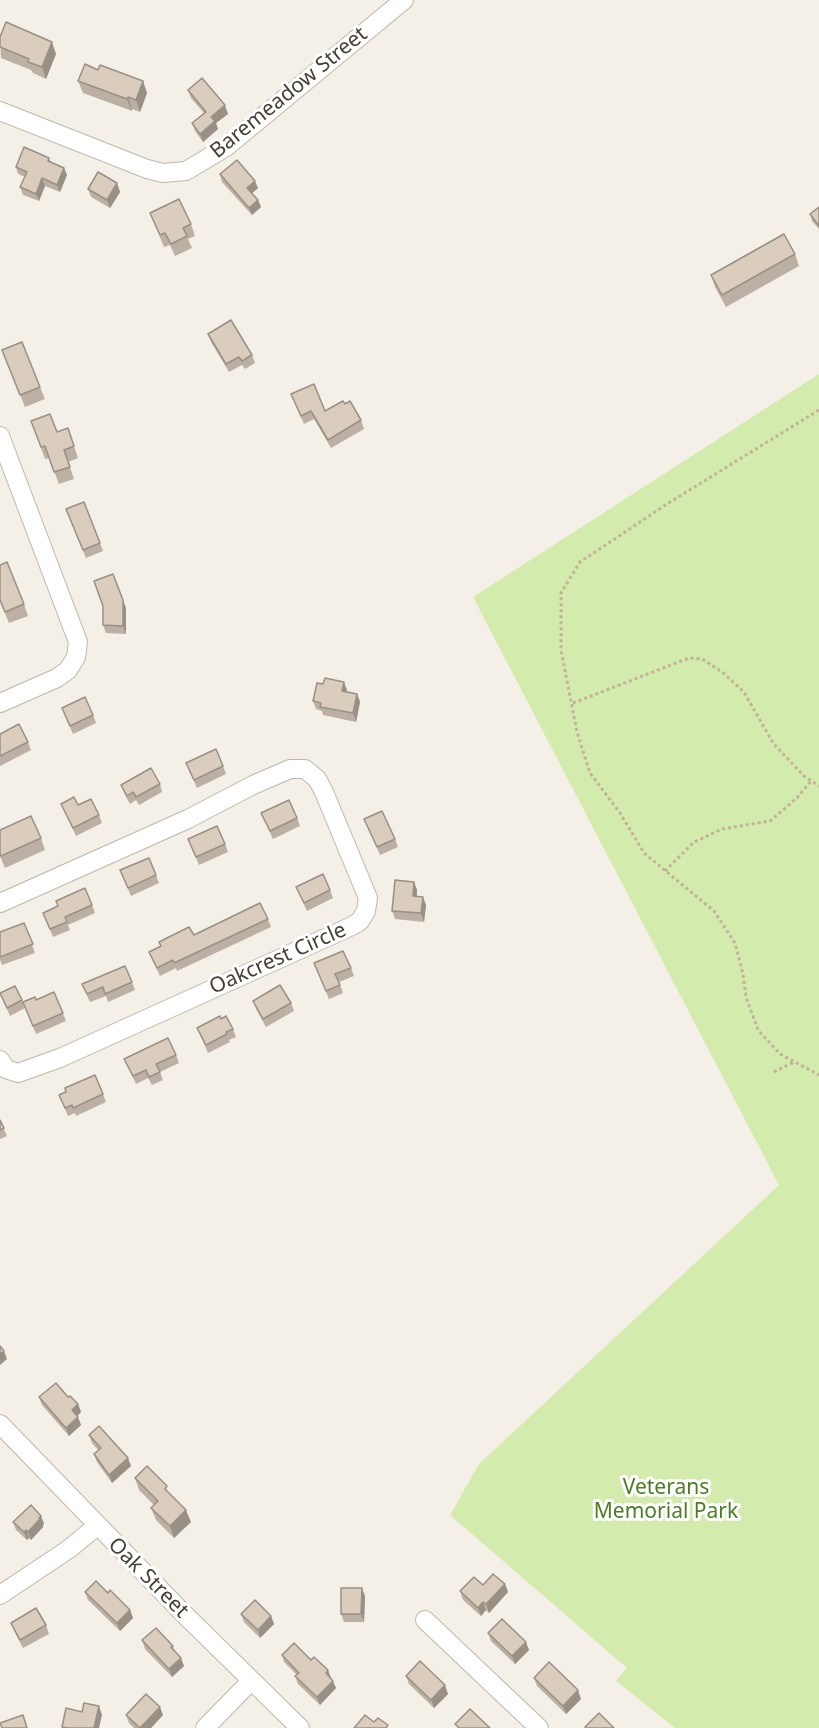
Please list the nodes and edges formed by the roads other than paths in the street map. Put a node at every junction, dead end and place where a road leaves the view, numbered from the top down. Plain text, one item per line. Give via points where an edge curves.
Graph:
1 (404, 0) edge
2 (0, 111) edge
3 (0, 436) edge
4 (0, 703) edge
5 (0, 903) edge
6 (0, 1060) edge
7 (0, 1424) edge
8 (97, 1526) junction
9 (0, 1595) edge
10 (425, 1620) dead end
11 (251, 1681) junction
12 (205, 1728) edge
13 (300, 1728) edge
14 (539, 1728) edge

1 - 2 street, Baremeadow Street via 226,147 186,171 163,173 147,169
3 - 4 street via 78,642 76,657 68,670
5 - 6 street, Oakcrest Circle via 290,769 305,769 320,786 368,898 366,911 352,926 60,1058 18,1073 6,1070
7 - 8 street, Oak Street
8 - 9 street
8 - 11 street, Oak Street
10 - 14 street
11 - 12 street
11 - 13 street, Oak Street

